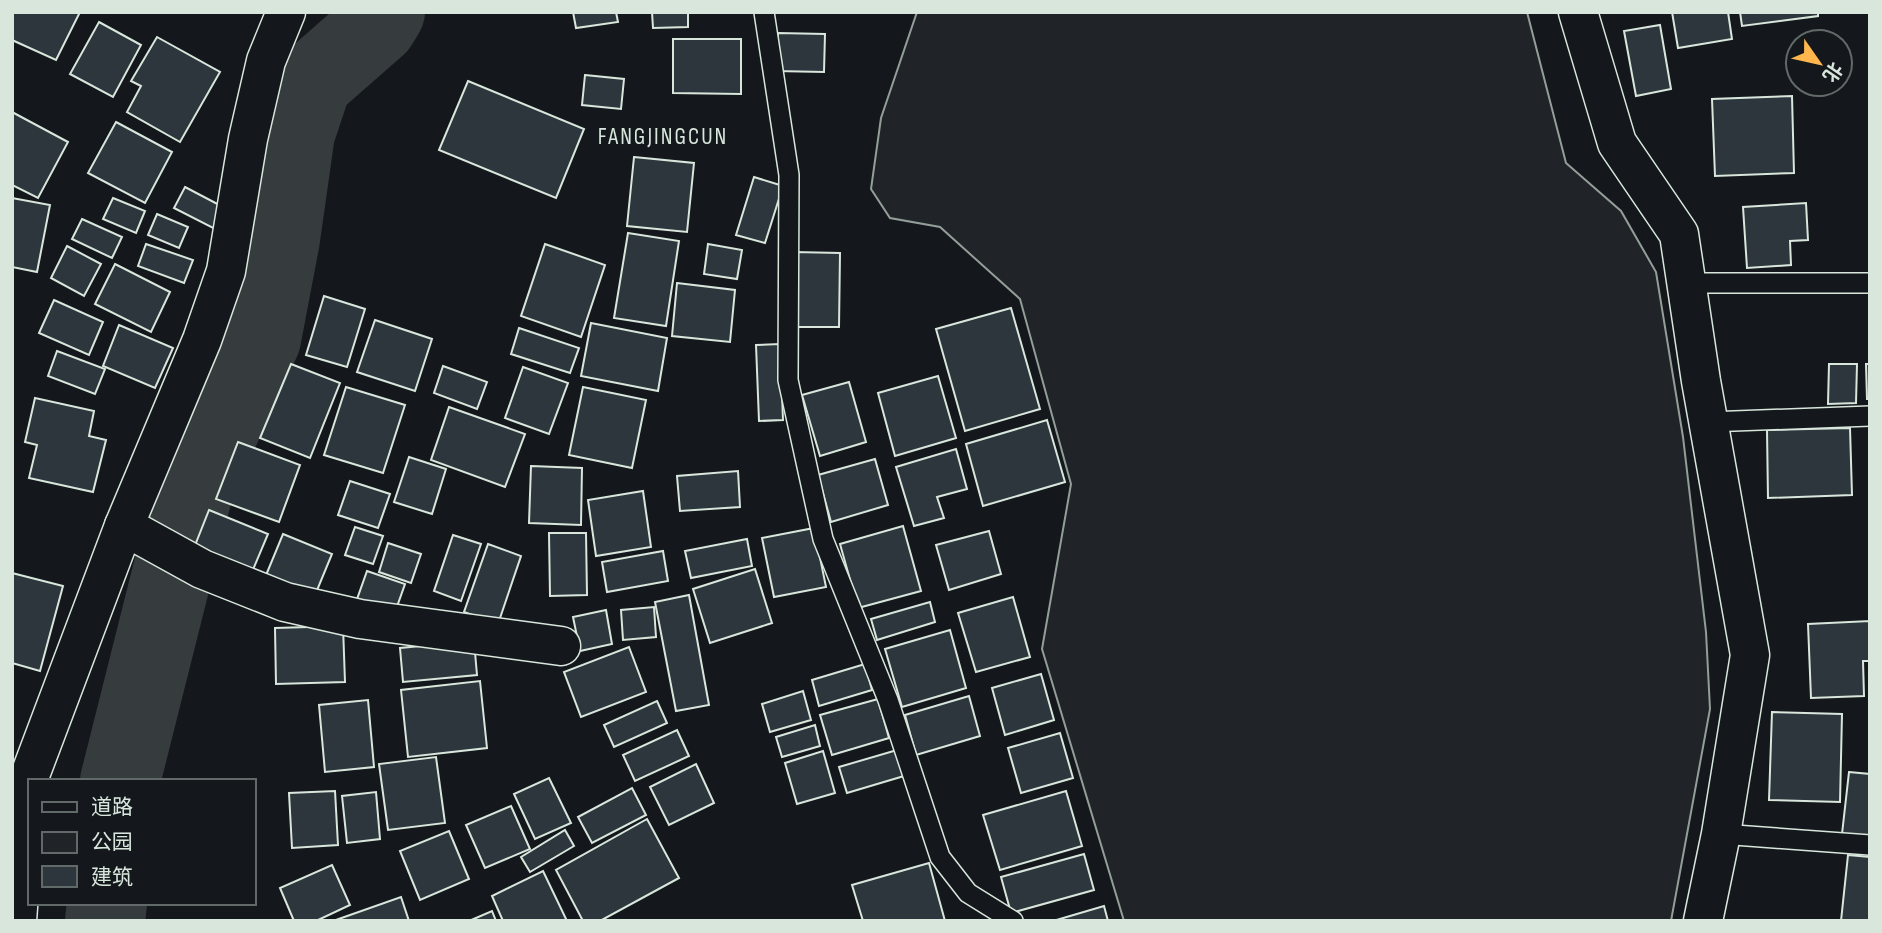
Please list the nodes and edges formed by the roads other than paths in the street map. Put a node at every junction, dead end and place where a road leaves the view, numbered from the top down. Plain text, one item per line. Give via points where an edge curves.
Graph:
1 (286, 12) edge
2 (764, 12) edge
3 (1578, 12) edge
4 (1686, 283) junction
5 (1870, 283) edge
6 (1870, 416) edge
7 (1708, 422) junction
8 (136, 532) junction
9 (561, 646) dead end
10 (29, 779) edge
11 (28, 781) edge
12 (1721, 834) junction
13 (1870, 845) edge
14 (17, 921) edge
15 (1013, 921) edge
16 (1703, 921) edge

1 - 8 street via 265,61 226,271
2 - 15 lane via 789,175 788,380 822,539 888,700 940,856 968,893
3 - 4 street via 1617,143 1679,234
4 - 5 lane
4 - 7 street
6 - 7 lane
7 - 12 street via 1750,655
8 - 9 street via 202,569 285,602 360,619
8 - 10 street
11 - 14 street
12 - 13 lane
12 - 16 street

